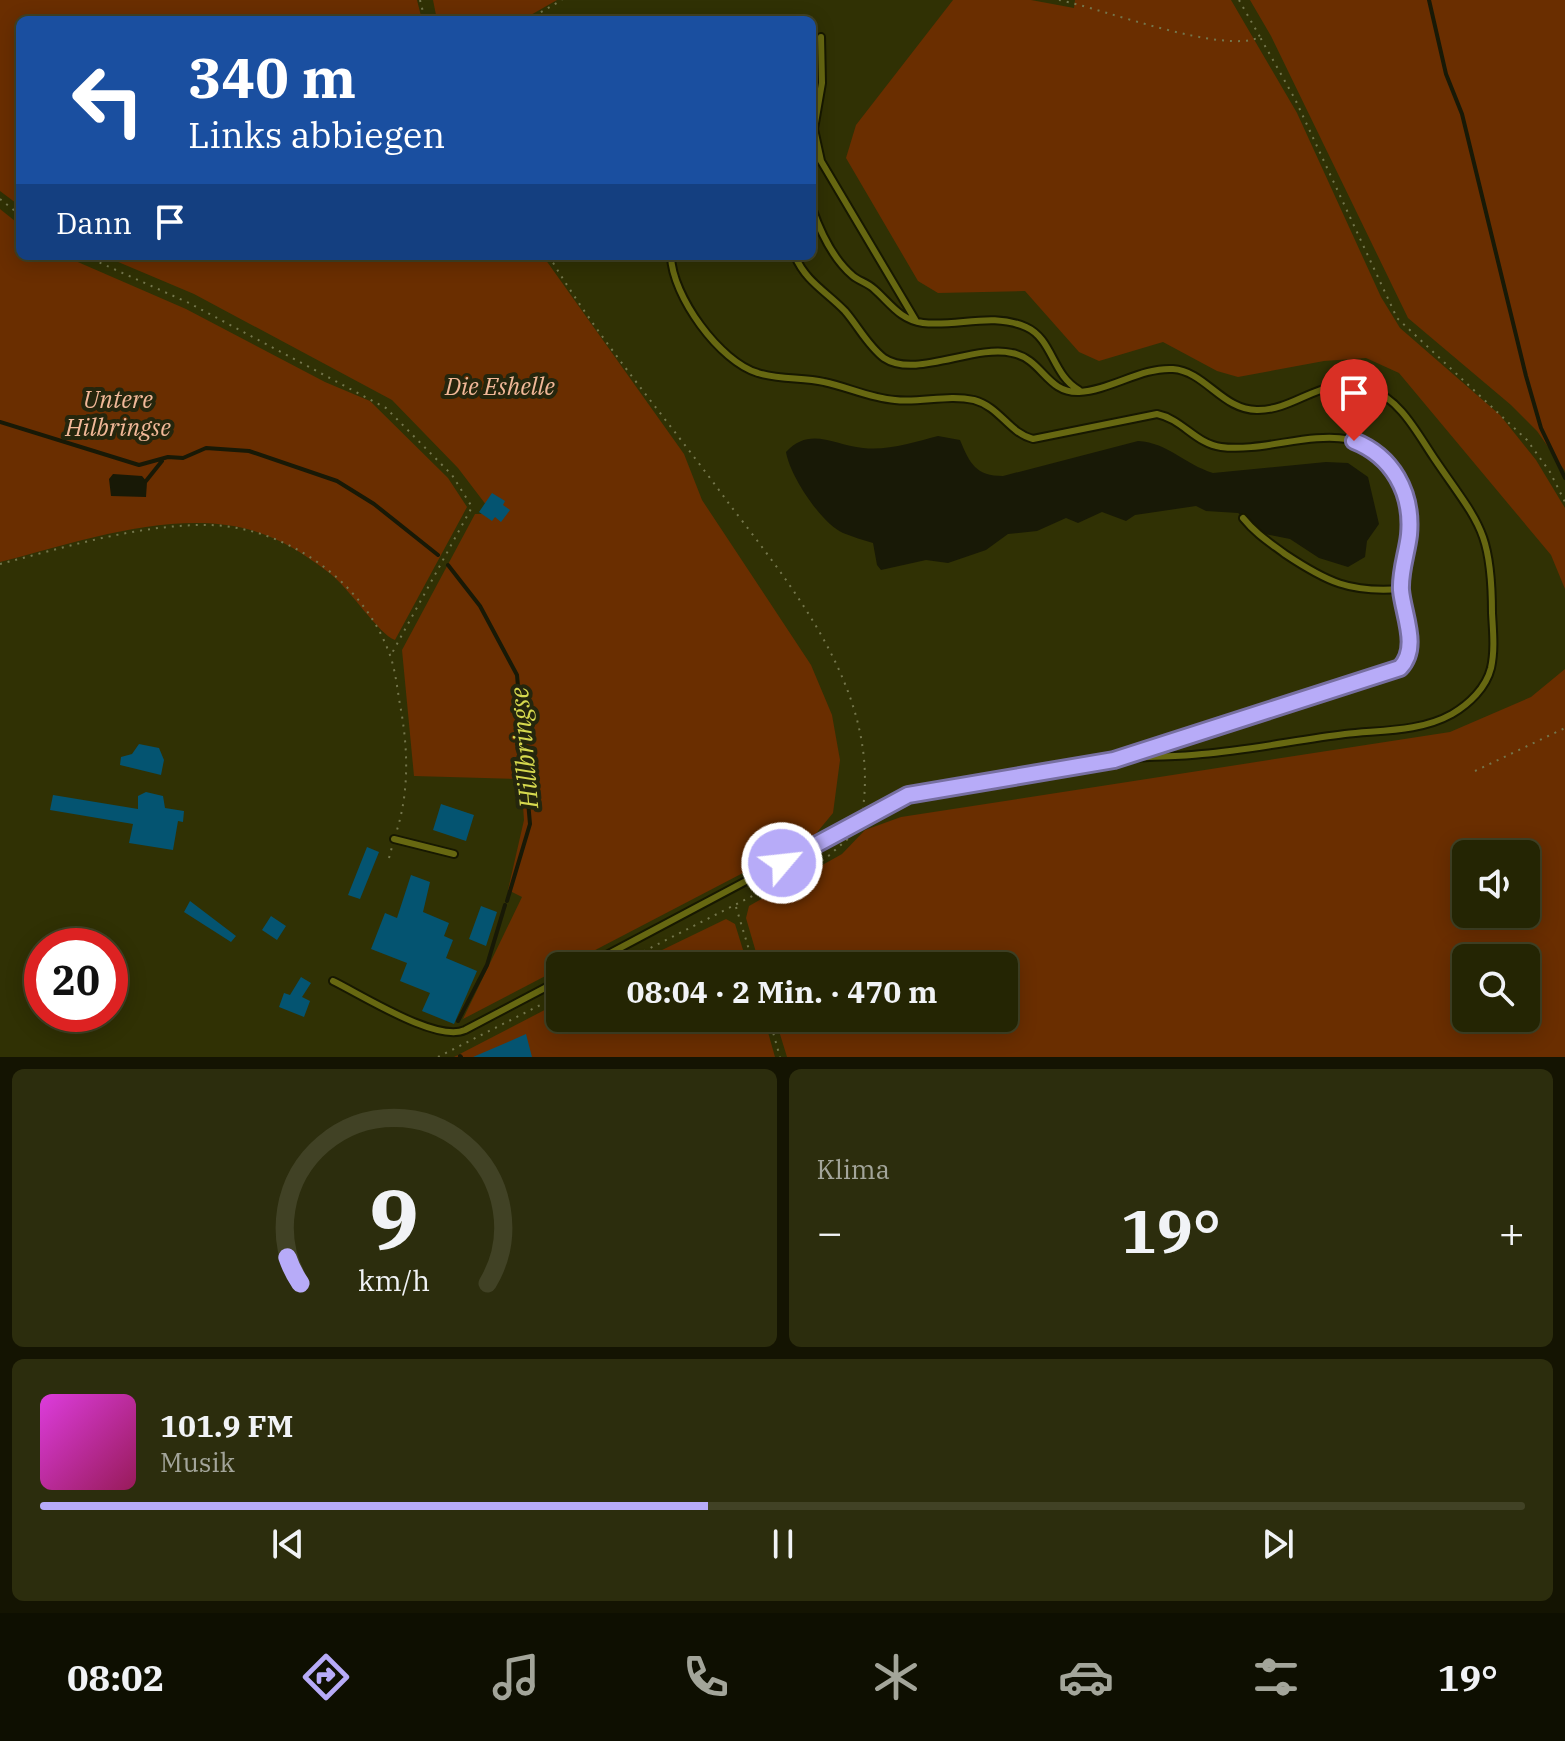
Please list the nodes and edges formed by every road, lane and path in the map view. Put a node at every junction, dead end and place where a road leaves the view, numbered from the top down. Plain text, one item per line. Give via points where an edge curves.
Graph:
1 (562, 0) edge
2 (1059, 0) edge
3 (1239, 0) edge
4 (534, 16) edge
5 (821, 37) dead end
6 (1260, 37) junction
7 (816, 117) edge
8 (816, 138) edge
9 (0, 199) edge
10 (16, 212) edge
11 (816, 216) edge
12 (94, 260) edge
13 (552, 260) edge
14 (672, 260) edge
15 (797, 260) edge
16 (916, 321) junction
17 (1082, 392) junction
18 (1565, 502) edge
19 (1243, 518) dead end
20 (0, 564) edge
21 (1401, 589) junction
22 (390, 656) junction
23 (1565, 728) edge
24 (1114, 760) junction
25 (1475, 771) dead end
26 (860, 819) junction
27 (394, 839) junction
28 (454, 854) dead end
29 (389, 858) dead end
30 (736, 906) junction
31 (612, 952) edge
32 (643, 952) edge
33 (750, 952) edge
34 (333, 981) dead end
35 (546, 987) edge
36 (546, 1002) edge
37 (773, 1032) edge
38 (438, 1057) edge
39 (780, 1057) edge

1 - 4 path
2 - 6 path via 1212,40 1248,42
3 - 6 path
5 - 7 lane via 823,73
6 - 18 path via 1295,99 1397,318 1527,440
8 - 16 lane via 821,161
9 - 10 path
11 - 16 lane via 853,276
12 - 22 path via 189,303 386,408 452,475 472,507
13 - 26 path via 761,546 832,656 862,742 866,789
14 - 21 lane via 689,306 706,332 740,366 759,374 814,379 896,401 971,400 990,405 1018,433 1033,439 1157,414 1224,448 1334,437 1376,450 1389,463 1409,515
15 - 17 lane via 805,276 891,362 911,365 990,351 1015,353 1036,363 1055,388
16 - 17 lane via 1003,320 1022,325 1039,334 1060,374
17 - 24 lane via 1172,369 1252,410 1334,386 1359,386 1382,394 1412,424 1470,506 1484,533 1492,576 1488,677 1452,714 1393,730 1198,755
19 - 21 lane via 1263,540 1320,577 1357,590
20 - 22 path via 172,528 210,525 245,530 300,552 342,581 366,609
21 - 24 lane via 1410,640 1400,668
22 - 27 path via 406,746 406,801
23 - 25 path
24 - 26 lane via 908,795
26 - 30 path via 839,850
26 - 31 lane
27 - 28 lane
27 - 29 path
30 - 32 path
30 - 33 path
34 - 35 lane via 437,1032 453,1034
36 - 38 path
37 - 39 path

